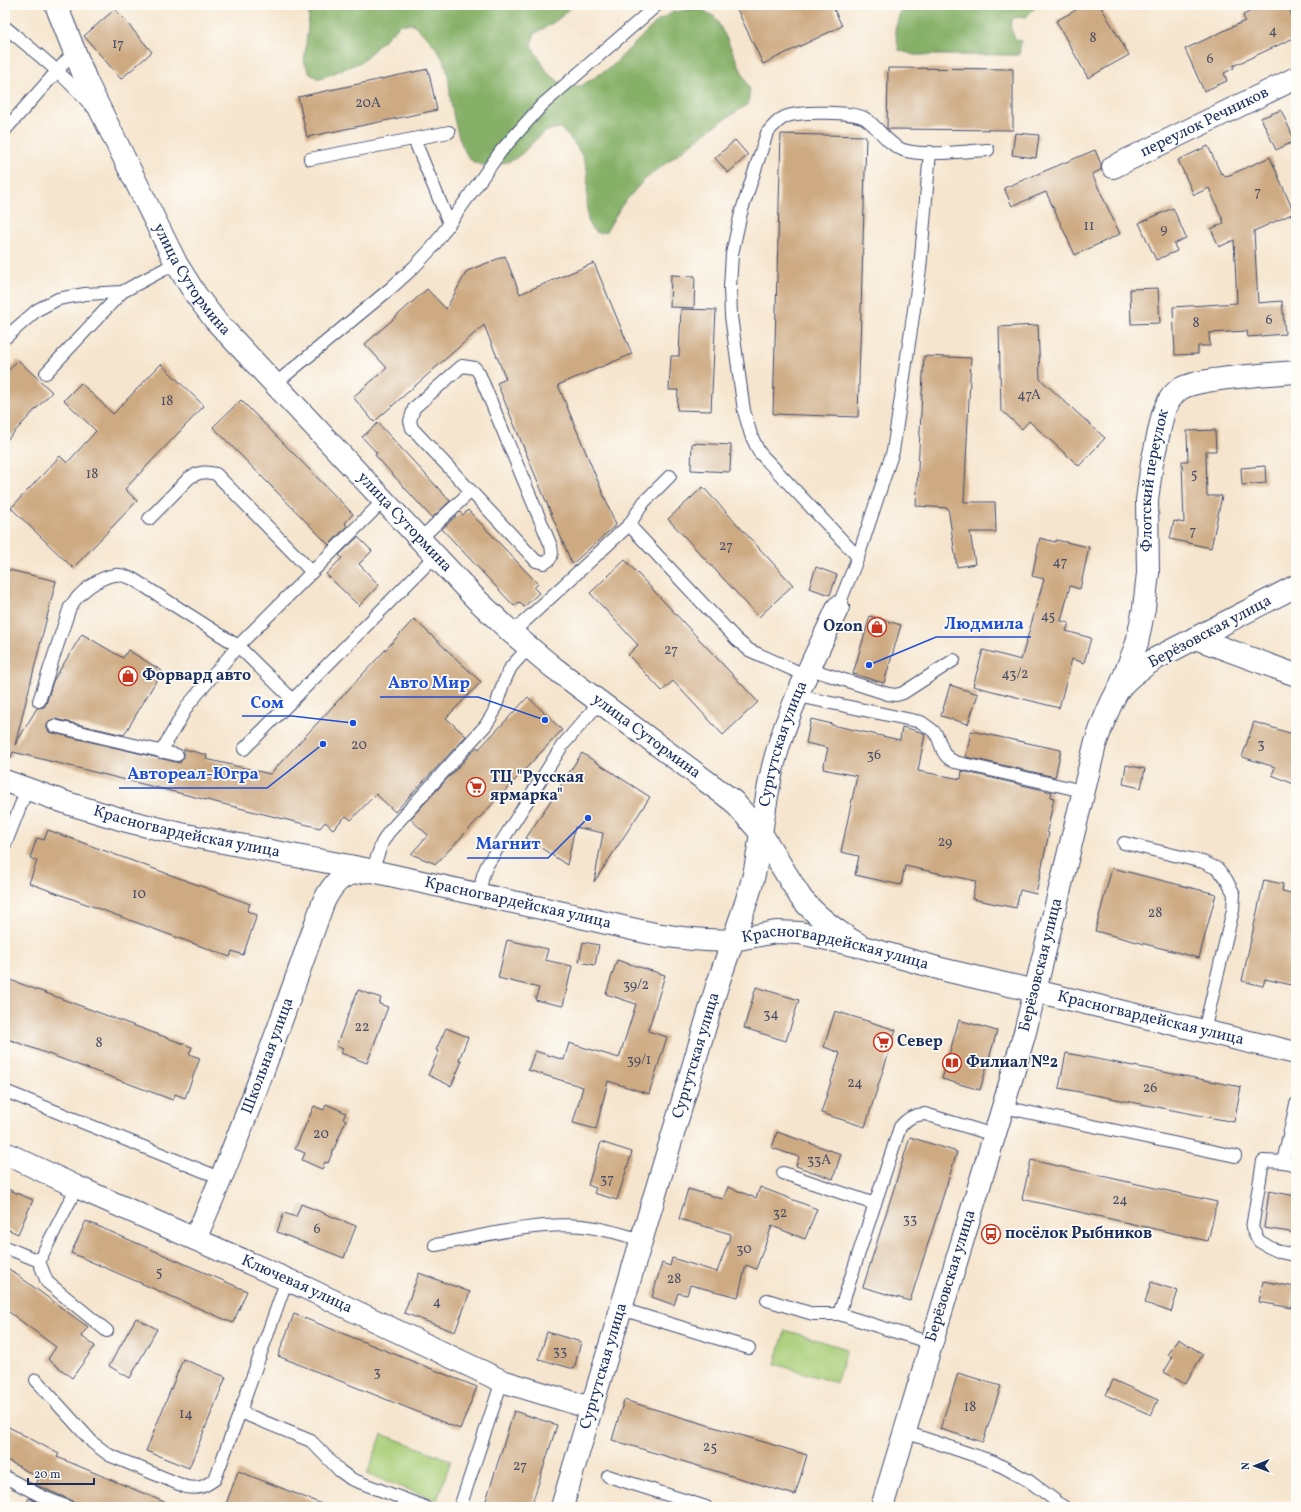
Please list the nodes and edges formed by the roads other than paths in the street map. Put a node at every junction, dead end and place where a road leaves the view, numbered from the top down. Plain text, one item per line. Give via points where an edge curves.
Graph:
1 (56, 5) edge
2 (657, 5) edge
3 (5, 27) edge
4 (74, 52) junction
5 (57, 71) junction
6 (1296, 78) edge
7 (108, 127) junction
8 (5, 130) edge
9 (448, 132) dead end
10 (414, 139) junction
11 (988, 150) dead end
12 (930, 152) junction
13 (310, 159) dead end
14 (1113, 167) dead end
15 (449, 223) junction
16 (176, 263) junction
17 (122, 292) junction
18 (5, 338) edge
19 (1296, 372) edge
20 (46, 373) dead end
21 (275, 384) junction
22 (670, 476) dead end
23 (471, 491) junction
24 (383, 501) junction
25 (149, 519) dead end
26 (629, 525) junction
27 (420, 539) junction
28 (436, 556) junction
29 (858, 557) junction
30 (312, 572) junction
31 (1296, 586) edge
32 (838, 607) joint
33 (512, 633) junction
34 (1195, 638) junction
35 (238, 646) junction
36 (529, 647) junction
37 (954, 660) dead end
38 (808, 672) junction
39 (1296, 675) edge
40 (1118, 692) junction
41 (798, 696) junction
42 (39, 700) dead end
43 (293, 700) junction
44 (600, 702) junction
45 (54, 726) dead end
46 (244, 749) dead end
47 (161, 752) junction
48 (177, 756) dead end
49 (5, 781) edge
50 (27, 789) junction
51 (1083, 791) junction
52 (761, 834) junction
53 (1124, 844) dead end
54 (5, 845) edge
55 (372, 871) junction
56 (343, 877) joint
57 (479, 894) junction
58 (733, 940) junction
59 (863, 947) junction
60 (1035, 991) junction
61 (1204, 1031) junction
62 (1296, 1053) edge
63 (5, 1091) edge
64 (1296, 1104) edge
65 (1003, 1107) junction
66 (994, 1135) junction
67 (5, 1153) edge
68 (1235, 1156) dead end
69 (1283, 1162) junction
70 (1296, 1165) edge
71 (783, 1172) dead end
72 (208, 1173) dead end
73 (77, 1187) junction
74 (875, 1204) junction
75 (195, 1239) junction
76 (641, 1240) junction
77 (435, 1245) dead end
78 (5, 1247) edge
79 (1296, 1255) edge
80 (39, 1262) junction
81 (287, 1279) junction
82 (767, 1300) dead end
83 (621, 1309) junction
84 (839, 1314) junction
85 (107, 1331) dead end
86 (931, 1343) junction
87 (749, 1348) dead end
88 (36, 1380) dead end
89 (502, 1381) junction
90 (591, 1408) junction
91 (240, 1412) junction
92 (905, 1432) junction
93 (608, 1476) dead end
94 (5, 1477) edge
95 (68, 1507) edge
96 (425, 1507) edge
97 (460, 1507) edge
98 (562, 1507) edge
99 (706, 1507) edge
100 (882, 1507) edge
101 (1064, 1507) edge

1 - 4 street, улица Сутормина
2 - 15 lane via 542,105 501,151
3 - 5 lane
4 - 5 lane
4 - 7 street, улица Сутормина
5 - 7 lane
5 - 8 lane
6 - 14 street, переулок Речников
7 - 16 street, улица Сутормина
9 - 10 lane
10 - 13 lane
10 - 15 lane
11 - 12 lane
12 - 29 lane via 920,269 898,421 892,451
12 - 29 lane via 902,149 888,140 865,118 854,114 802,113 776,122 767,133 741,213 732,254 731,316 744,411 751,435 759,452
15 - 21 lane via 432,248 410,271
16 - 17 lane
16 - 21 street, улица Сутормина via 215,320
17 - 18 lane via 84,294 58,299 37,310
17 - 20 lane
19 - 40 street, Флотский переулок via 1231,377 1195,383 1173,394 1167,404 1149,482 1148,573 1144,608 1137,643
21 - 24 street, улица Сутормина
22 - 26 lane via 644,502
23 - 23 lane via 412,428 410,421 414,408 462,366 475,368 479,373 552,546 551,558 544,563 536,561
23 - 27 lane
24 - 27 street, улица Сутормина
24 - 30 lane
25 - 30 lane via 196,473 206,471 216,474
26 - 33 lane
26 - 38 lane via 749,650
27 - 28 street, улица Сутормина
28 - 33 street, улица Сутормина
28 - 43 lane
29 - 32 lane
30 - 35 lane
31 - 34 street, Берёзовская улица
32 - 38 street, Сургутская улица
33 - 36 street, улица Сутормина
34 - 39 street
34 - 40 street, Берёзовская улица via 1136,672
35 - 42 lane via 133,579 108,576 76,598 70,607
35 - 43 lane
35 - 47 lane via 188,705
36 - 44 street, улица Сутормина
36 - 55 lane via 511,667 494,712 486,725 388,833
37 - 38 lane via 896,695
38 - 41 street, Сургутская улица
40 - 51 street, Берёзовская улица via 1101,727
41 - 51 lane via 921,722 936,734 947,759
41 - 52 street, Сургутская улица via 775,758
43 - 46 lane
44 - 52 street, улица Сутормина via 733,801
44 - 57 lane via 562,746 486,865
45 - 47 lane
47 - 48 lane
49 - 50 street, Красногвардейская улица
50 - 54 lane
50 - 55 street, Красногвардейская улица via 127,821 181,834
51 - 60 street, Берёзовская улица
52 - 58 street, Сургутская улица via 749,892
52 - 59 street, улица Сутормина via 809,908 837,932
53 - 61 lane via 1203,862 1218,869 1234,894 1233,910
55 - 56 street, Красногвардейская улица
55 - 57 street, Красногвардейская улица
56 - 75 street, Школьная улица via 332,886 324,903 242,1128
57 - 58 street, Красногвардейская улица via 677,937 714,941
58 - 59 street, Красногвардейская улица via 762,933 787,931
58 - 76 street, Сургутская улица
59 - 60 street, Красногвардейская улица
60 - 61 street, Красногвардейская улица
60 - 65 street, Берёзовская улица
61 - 62 street, Красногвардейская улица
63 - 72 lane
64 - 69 lane
65 - 66 street, Берёзовская улица
65 - 68 lane
66 - 74 lane via 925,1114 908,1118 900,1127
66 - 86 street, Берёзовская улица
67 - 73 street, Ключевая улица
69 - 70 lane
69 - 79 lane via 1263,1161 1252,1228 1259,1241 1268,1247
71 - 74 lane
73 - 75 street, Ключевая улица
73 - 80 lane
74 - 84 lane
75 - 81 street, Ключевая улица
76 - 77 lane via 597,1228 558,1225 538,1226
76 - 83 street, Сургутская улица
78 - 80 lane
80 - 85 lane via 47,1282
81 - 89 street, Ключевая улица
81 - 91 lane
82 - 84 lane via 813,1314
83 - 87 lane
83 - 90 street, Сургутская улица
84 - 86 lane
86 - 92 street, Берёзовская улица
88 - 91 lane via 93,1443 109,1455 186,1487 197,1489 215,1479
89 - 90 street, Ключевая улица
89 - 97 lane
90 - 98 street, Сургутская улица
91 - 96 lane via 311,1441 340,1471 352,1479
92 - 100 street, Берёзовская улица
92 - 101 lane via 994,1462 1029,1481
93 - 99 lane
94 - 95 lane

